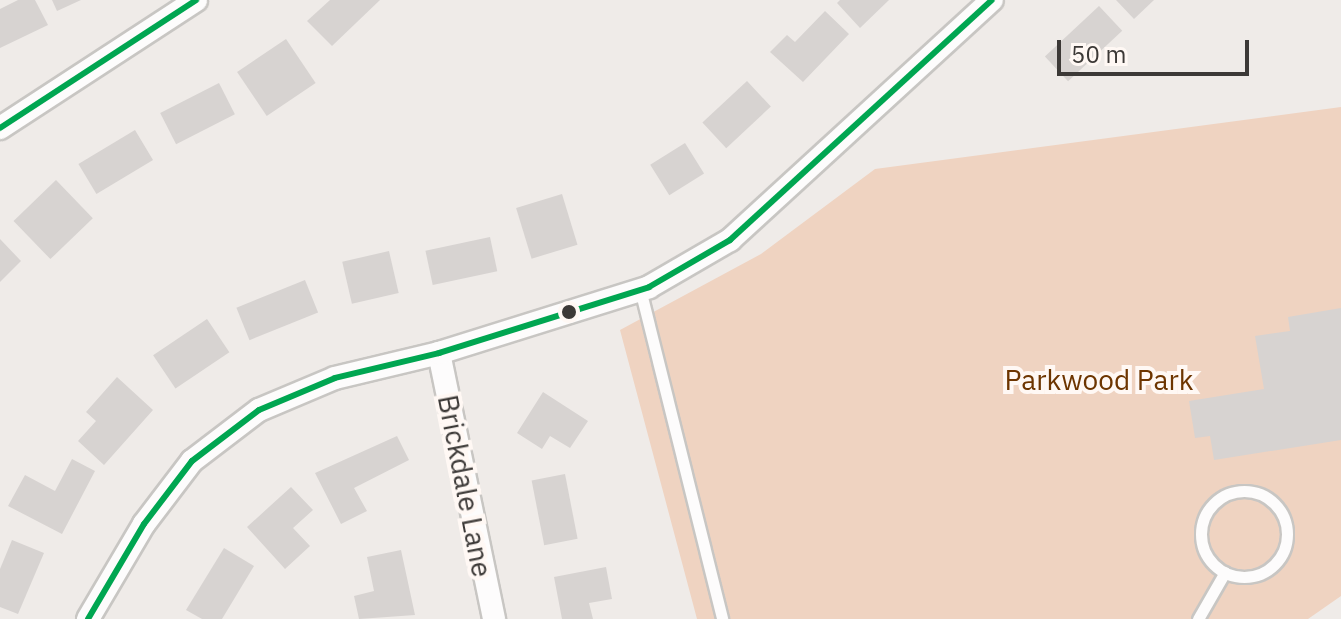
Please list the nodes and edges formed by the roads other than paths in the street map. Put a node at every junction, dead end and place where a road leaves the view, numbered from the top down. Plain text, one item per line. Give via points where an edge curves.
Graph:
1 (196, 0) edge
2 (992, 0) edge
3 (0, 128) edge
4 (640, 289) junction
5 (439, 353) junction
6 (1225, 572) junction
7 (88, 619) edge
8 (494, 619) edge
9 (722, 619) edge
10 (1198, 619) edge

1 - 3 street
2 - 4 street via 730,240
4 - 5 street
4 - 9 lane
5 - 7 street via 335,378 272,405 192,461 144,524
5 - 8 street, Brickdale Lane
6 - 6 lane via 1253,576 1278,561 1285,548 1285,520 1267,497 1241,491 1227,494 1207,513 1202,526 1206,553
6 - 10 lane

